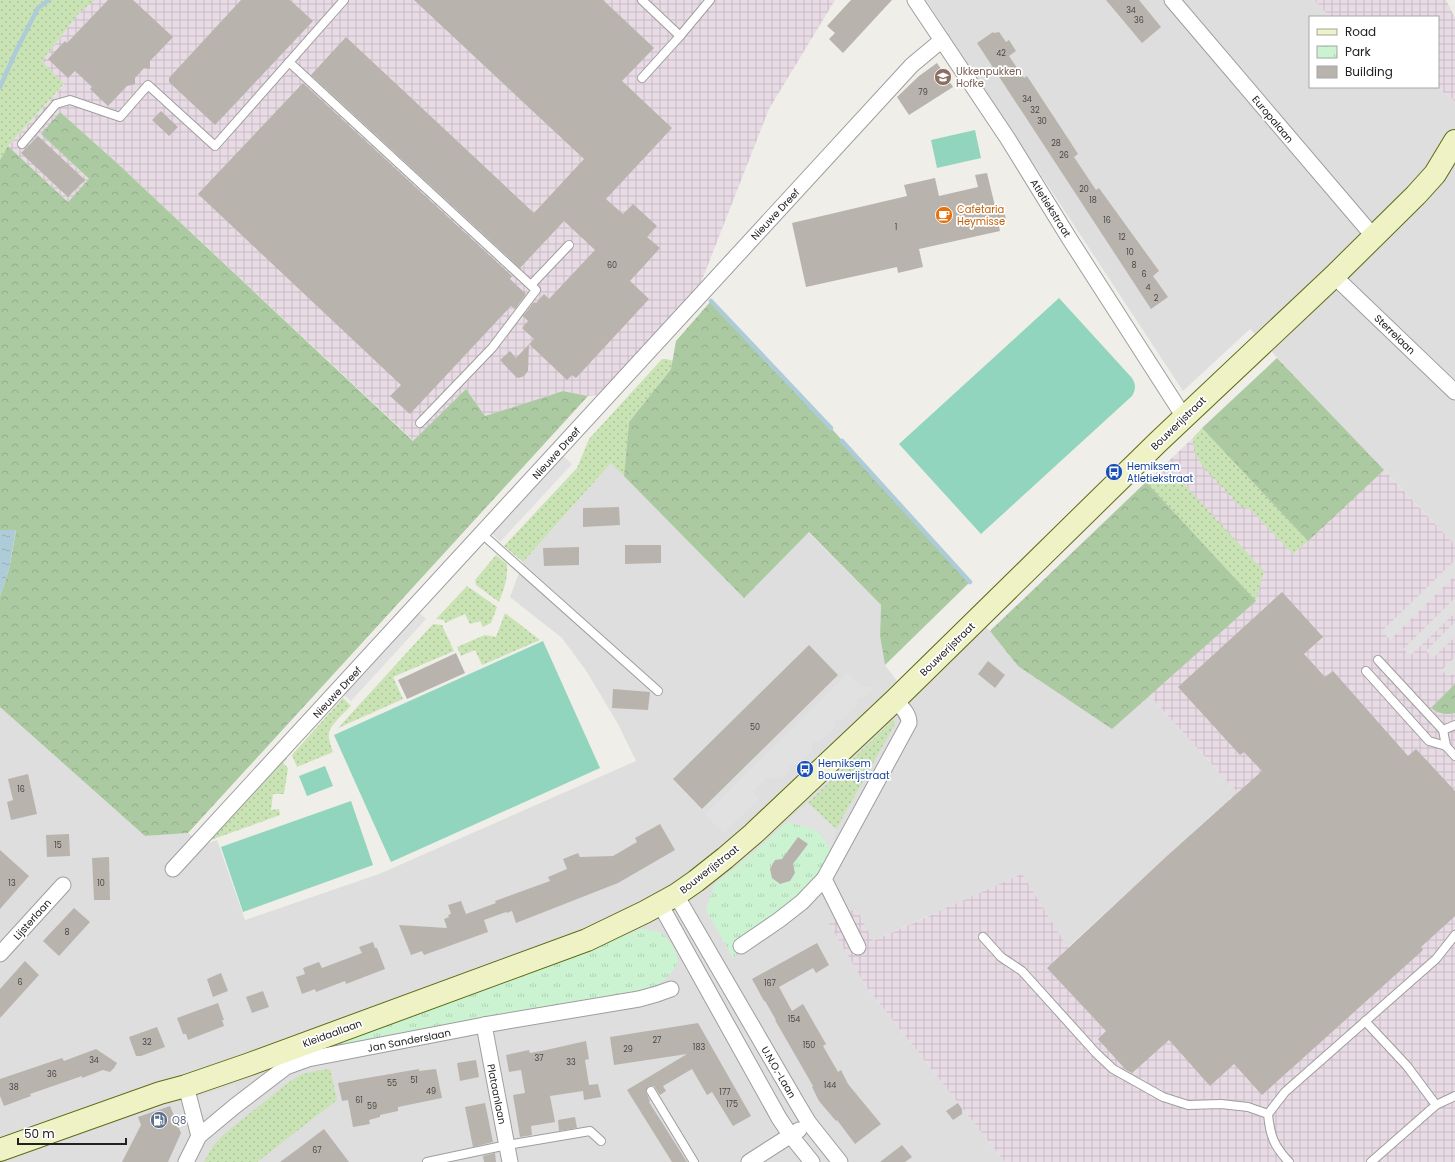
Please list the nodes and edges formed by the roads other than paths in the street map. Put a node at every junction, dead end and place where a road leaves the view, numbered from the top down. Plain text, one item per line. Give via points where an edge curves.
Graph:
1 (344, 0) edge
2 (642, 0) edge
3 (710, 0) edge
4 (915, 0) edge
5 (1172, 0) edge
6 (680, 36) junction
7 (942, 40) junction
8 (289, 62) junction
9 (642, 78) dead end
10 (1455, 141) edge
11 (22, 144) dead end
12 (1374, 237) junction
13 (569, 246) dead end
14 (1334, 276) junction
15 (531, 285) junction
16 (1455, 392) edge
17 (1184, 417) junction
18 (420, 423) dead end
19 (482, 534) junction
20 (1378, 660) dead end
21 (1366, 671) dead end
22 (658, 691) dead end
23 (895, 700) junction
24 (1455, 725) edge
25 (1443, 730) junction
26 (1446, 746) junction
27 (1455, 756) edge
28 (173, 869) dead end
29 (824, 879) junction
30 (63, 885) dead end
31 (668, 899) junction
32 (983, 937) dead end
33 (1454, 938) edge
34 (741, 946) dead end
35 (858, 947) dead end
36 (0, 954) edge
37 (725, 978) junction
38 (706, 988) junction
39 (671, 989) dead end
40 (1365, 1021) junction
41 (484, 1025) junction
42 (186, 1086) junction
43 (651, 1090) dead end
44 (1455, 1096) edge
45 (1436, 1104) junction
46 (1268, 1114) junction
47 (809, 1123) junction
48 (199, 1136) junction
49 (791, 1136) junction
50 (601, 1141) dead end
51 (507, 1145) junction
52 (0, 1150) edge
53 (186, 1162) edge
54 (427, 1162) edge
55 (510, 1162) edge
56 (694, 1162) edge
57 (749, 1162) edge
58 (812, 1162) edge
59 (840, 1162) edge
60 (1289, 1162) edge
61 (1371, 1162) edge

1 - 8 lane
2 - 6 lane
3 - 6 lane
4 - 7 street, Atletiekstraat
5 - 12 street, Europalaan
6 - 9 lane
7 - 17 street, Atletiekstraat via 1008,139
7 - 19 street, Nieuwe Dreef via 912,65
8 - 11 lane via 215,146 148,84 120,117 70,100 56,104
8 - 15 lane
10 - 12 street, Bouwerijstraat via 1435,174
12 - 14 street, Bouwerijstraat
13 - 15 lane
14 - 16 street, Sterrelaan
14 - 17 street, Bouwerijstraat
15 - 18 lane via 536,290 492,348
17 - 23 street, Bouwerijstraat
19 - 22 lane
19 - 28 street, Nieuwe Dreef
20 - 25 lane
21 - 26 lane via 1429,741
23 - 29 street via 909,718 909,723
23 - 31 street, Bouwerijstraat via 753,834 708,873
24 - 25 lane
25 - 26 lane
26 - 27 lane
29 - 34 street via 802,902
29 - 35 street
30 - 36 street, Lijsterlaan
31 - 37 street, U.N.O.-Laan
31 - 38 street
31 - 42 street, Kleidaallaan via 587,940
32 - 46 lane via 1001,957 1022,971 1096,1053 1113,1068 1163,1097 1188,1105 1221,1104 1248,1107
33 - 40 lane via 1436,958
37 - 38 street
37 - 47 street, U.N.O.-Laan
38 - 49 street
39 - 41 street, Jan Sanderslaan via 639,999
40 - 45 lane via 1407,1066
40 - 46 lane via 1285,1092
41 - 48 street, Jan Sanderslaan via 298,1062 286,1067
41 - 51 street, Plataanlaan
42 - 48 street
42 - 52 street, Kleidaallaan
43 - 56 lane
44 - 45 lane
45 - 61 lane
46 - 60 lane via 1269,1129 1278,1150
47 - 49 street
47 - 59 street, U.N.O.-Laan
48 - 53 street, Jan Sanderslaan
49 - 57 street
49 - 58 street
50 - 51 lane via 590,1131
51 - 54 lane
51 - 55 street, Plataanlaan

